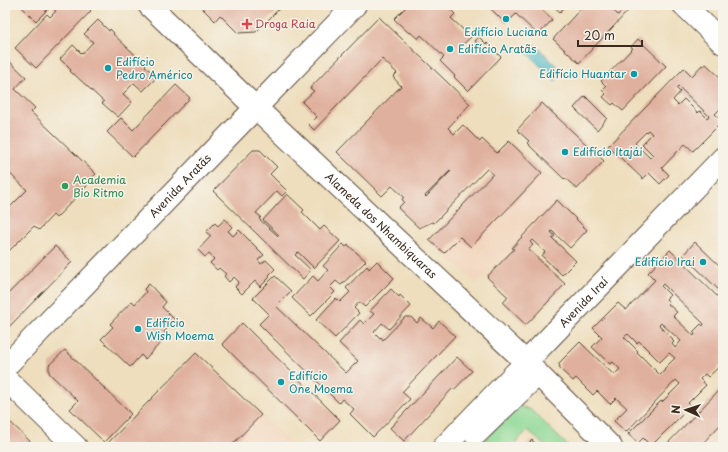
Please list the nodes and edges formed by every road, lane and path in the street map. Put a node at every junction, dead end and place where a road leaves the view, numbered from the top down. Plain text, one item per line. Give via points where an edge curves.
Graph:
1 (149, 5) edge
2 (355, 5) edge
3 (684, 5) edge
4 (723, 43) edge
5 (255, 108) junction
6 (723, 158) edge
7 (5, 367) edge
8 (532, 368) junction
9 (5, 378) edge
10 (76, 447) edge
11 (444, 447) edge
12 (464, 447) edge
13 (611, 447) edge

1 - 5 street, Alameda dos Nhambiquaras
2 - 5 street, Avenida Aratãs
3 - 4 street
5 - 7 street, Avenida Aratãs
5 - 8 street, Alameda dos Nhambiquaras
6 - 8 street, Avenida Iraí
8 - 11 street, Avenida Iraí
8 - 12 street via 483,428
8 - 13 street, Alameda dos Nhambiquaras
9 - 10 street

